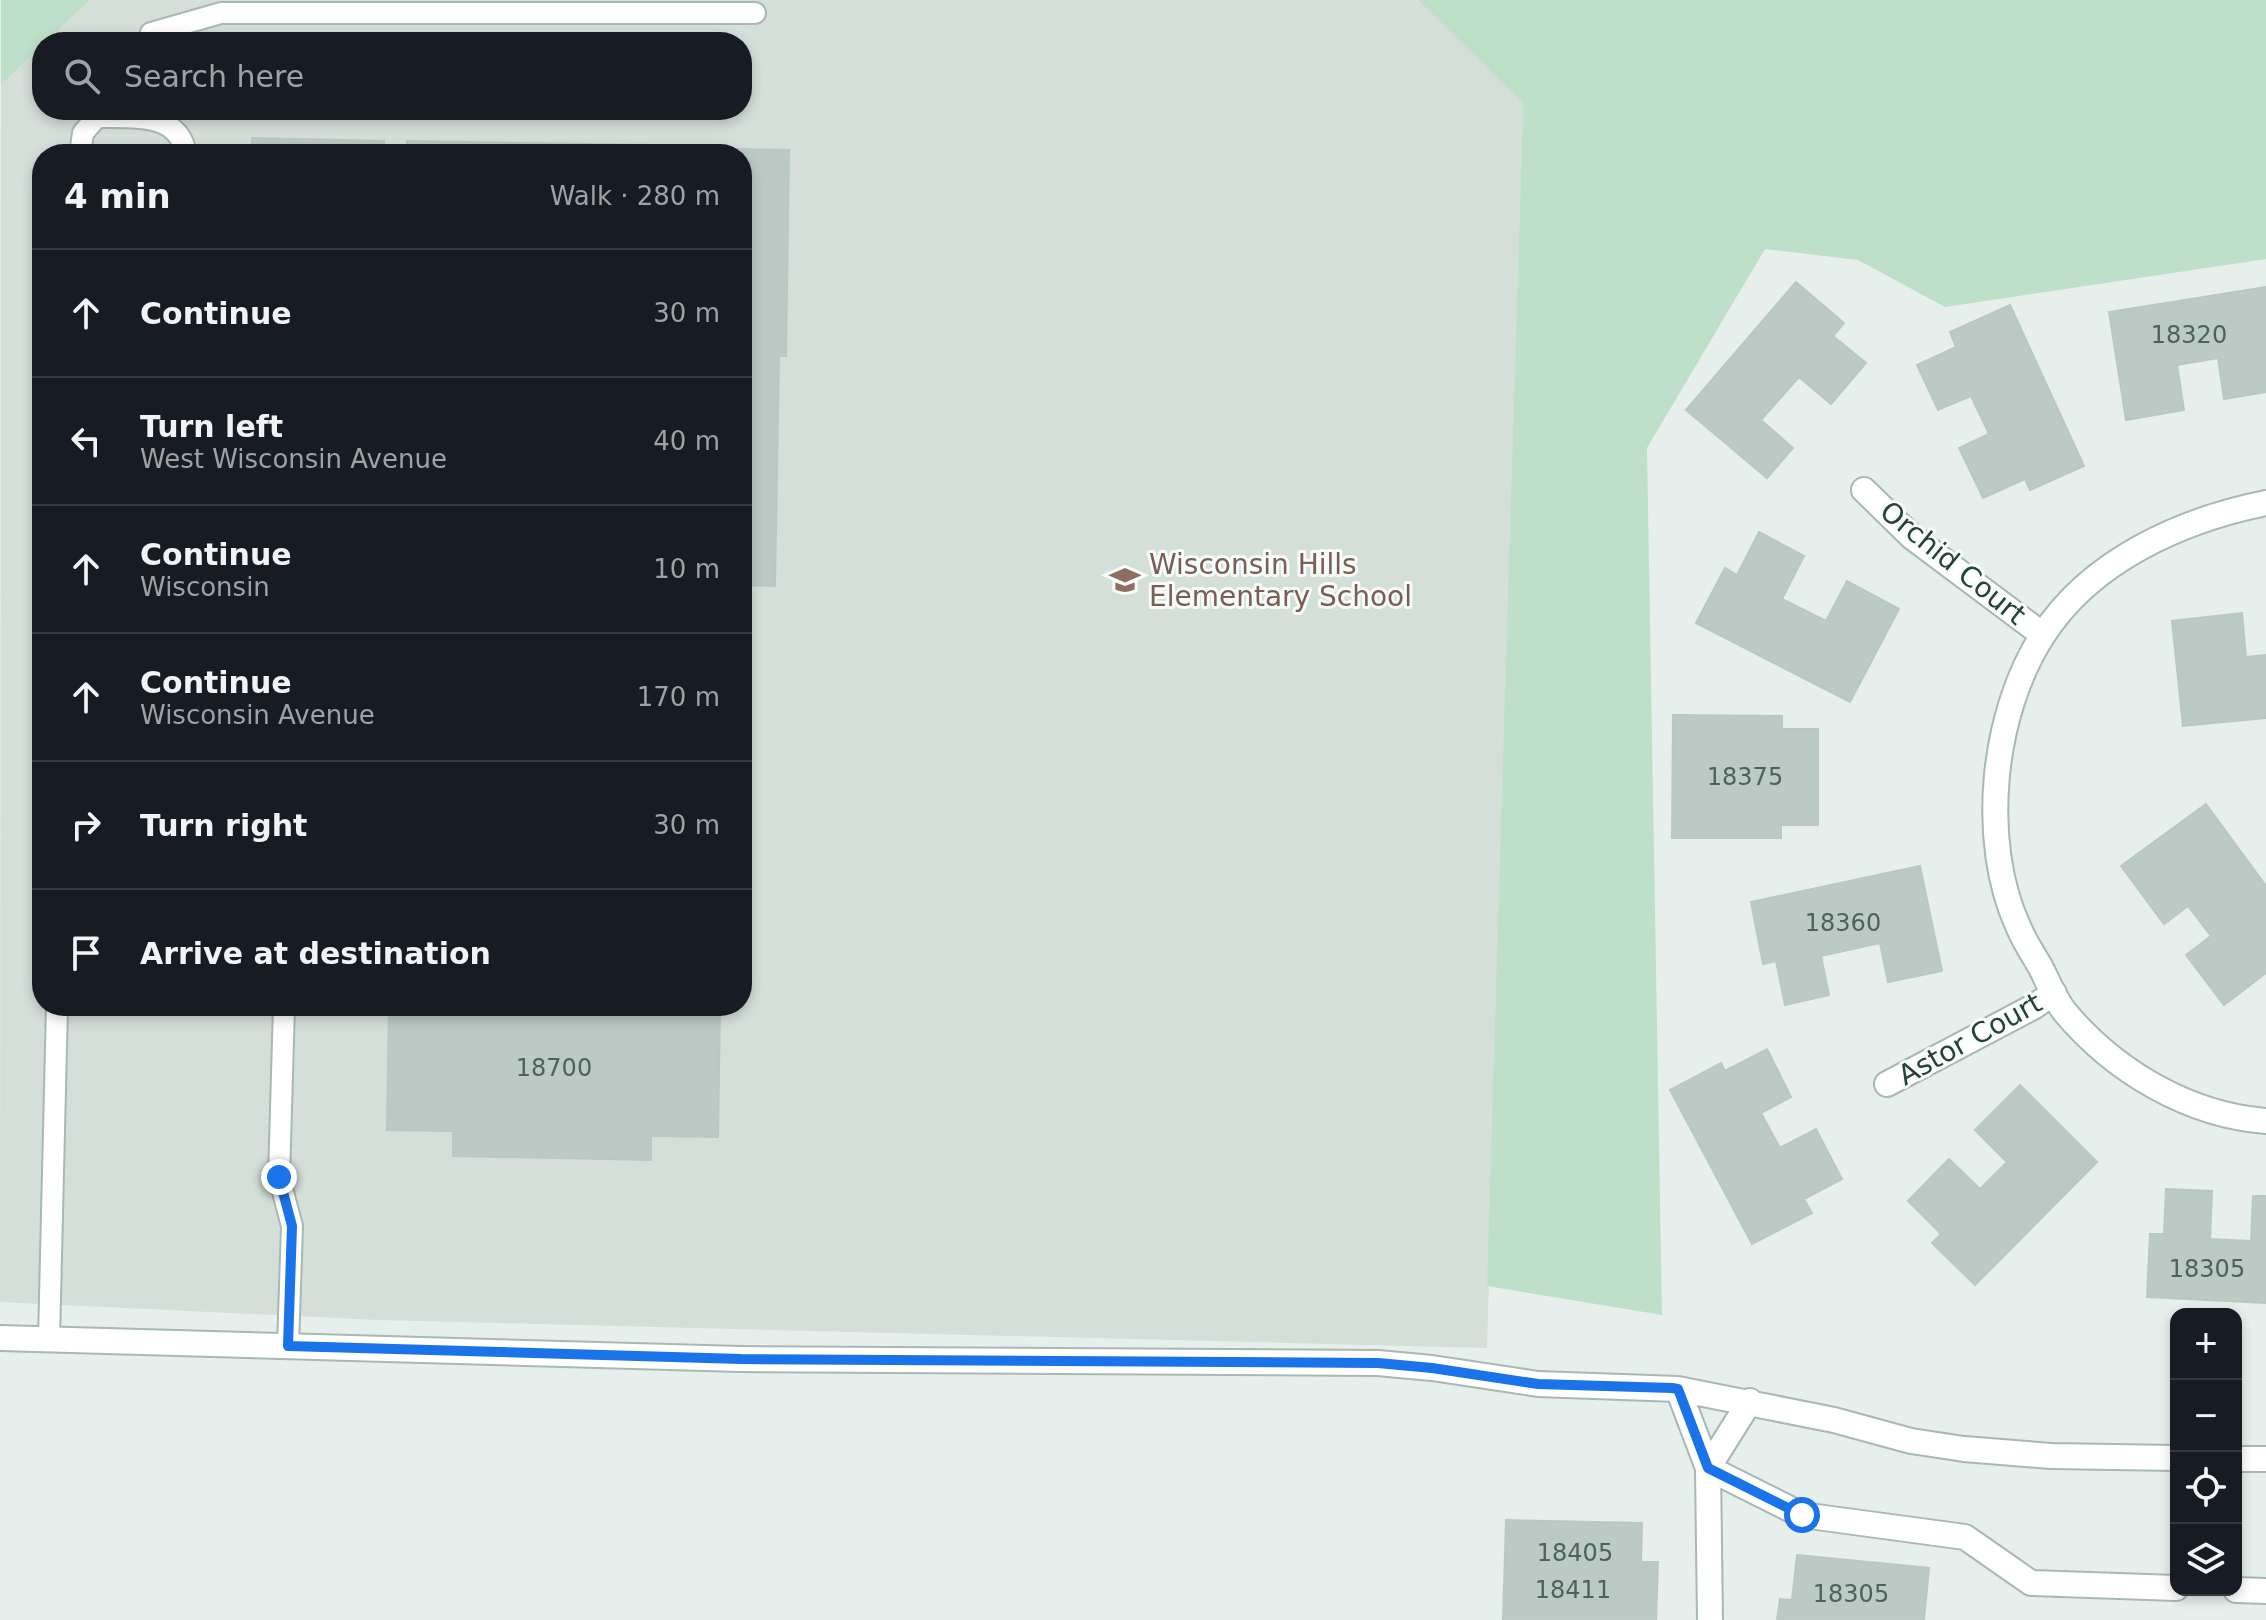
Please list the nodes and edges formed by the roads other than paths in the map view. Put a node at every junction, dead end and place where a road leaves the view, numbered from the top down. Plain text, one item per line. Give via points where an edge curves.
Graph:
1 (755, 13) dead end
2 (154, 32) edge
3 (94, 120) edge
4 (154, 120) edge
5 (81, 144) edge
6 (184, 144) edge
7 (1864, 490) dead end
8 (2266, 503) edge
9 (2043, 635) junction
10 (2054, 993) junction
11 (57, 1016) edge
12 (284, 1016) edge
13 (1887, 1084) dead end
14 (2266, 1121) edge
15 (0, 1338) edge
16 (49, 1339) junction
17 (288, 1346) junction
18 (1678, 1389) junction
19 (1750, 1401) junction
20 (2170, 1458) edge
21 (2242, 1459) edge
22 (2266, 1459) edge
23 (1708, 1468) junction
24 (2170, 1588) edge
25 (2242, 1590) edge
26 (2266, 1591) edge
27 (1710, 1620) edge

1 - 2 lane via 221,13
3 - 5 lane
4 - 6 lane via 173,128
7 - 9 street, Orchid Court via 1912,537
8 - 9 street via 2180,527 2125,557 2077,593
9 - 10 street via 2017,686 2000,745 1995,817 2002,874 2017,924
10 - 13 street, Astor Court
10 - 14 street via 2063,1010 2133,1074 2208,1110
11 - 16 lane
12 - 17 lane via 279,1177 292,1226
15 - 16 street
16 - 17 street
17 - 18 street via 741,1359 1378,1363 1538,1384
18 - 19 street
18 - 23 street
19 - 20 street via 1964,1449
19 - 23 street
21 - 22 street
23 - 24 street via 1802,1515 1965,1537 2031,1583
23 - 27 street
25 - 26 street

